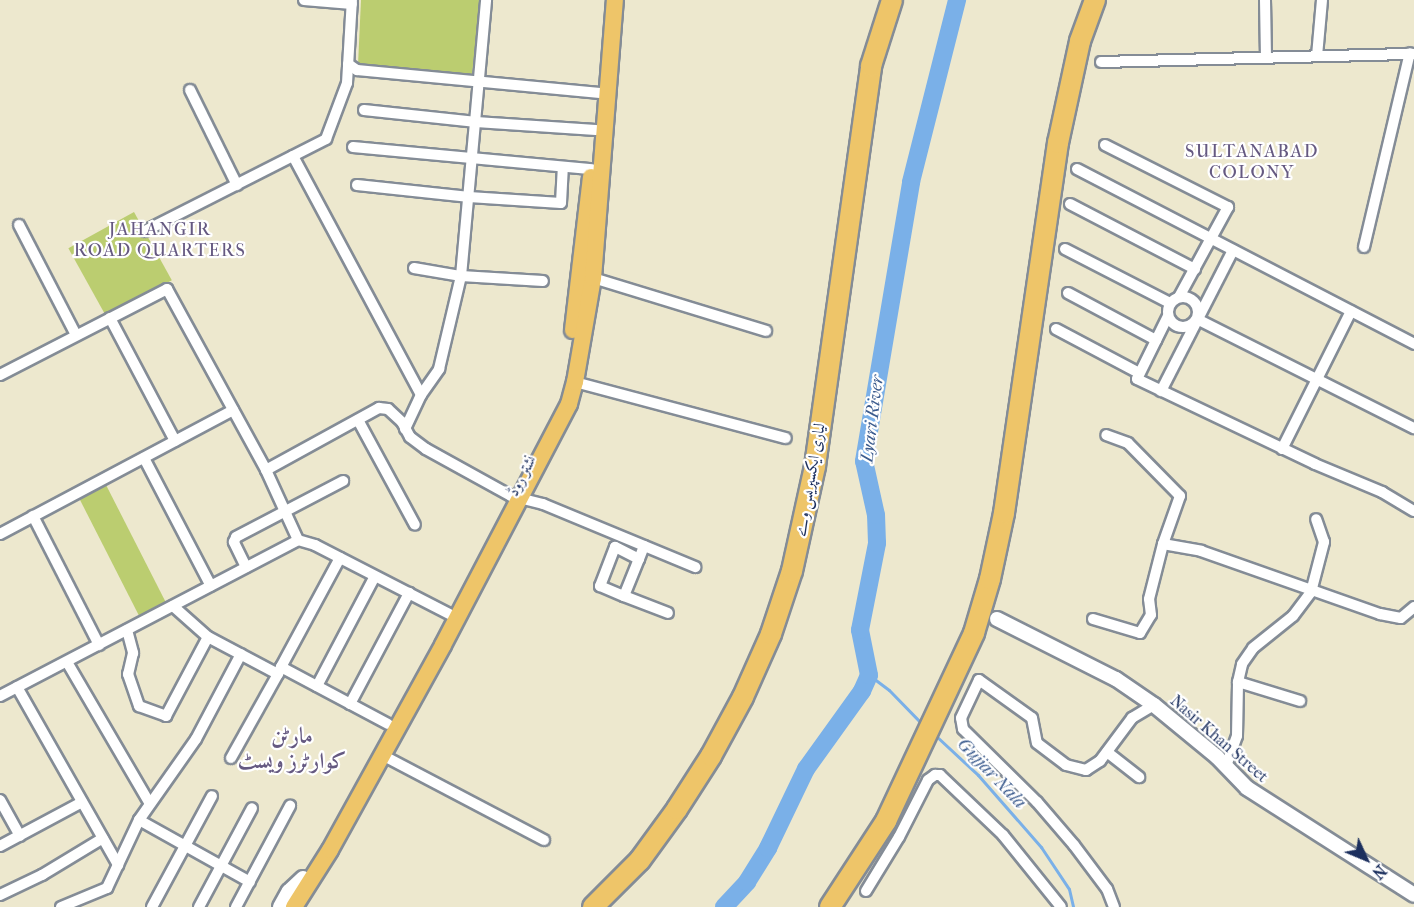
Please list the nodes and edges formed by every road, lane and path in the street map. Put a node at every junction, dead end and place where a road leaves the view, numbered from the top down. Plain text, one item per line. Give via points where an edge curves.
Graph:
1 (304, 0) edge
2 (486, 0) edge
3 (608, 0) edge
4 (615, 0) edge
5 (892, 0) edge
6 (1095, 0) edge
7 (1265, 0) edge
8 (1322, 0) edge
9 (352, 2) edge
10 (1412, 54) edge
11 (1317, 56) junction
12 (1266, 58) junction
13 (1101, 62) dead end
14 (348, 64) junction
15 (480, 81) junction
16 (190, 90) dead end
17 (600, 93) junction
18 (363, 110) dead end
19 (476, 122) junction
20 (596, 130) junction
21 (1105, 145) dead end
22 (353, 147) dead end
23 (293, 156) junction
24 (472, 160) junction
25 (563, 167) junction
26 (592, 169) junction
27 (1077, 169) dead end
28 (237, 185) junction
29 (357, 185) dead end
30 (468, 197) junction
31 (1070, 204) dead end
32 (19, 225) dead end
33 (145, 231) dead end
34 (1212, 240) junction
35 (1364, 247) dead end
36 (1065, 249) dead end
37 (1233, 250) junction
38 (414, 268) dead end
39 (1195, 269) junction
40 (461, 276) junction
41 (593, 278) junction
42 (543, 281) dead end
43 (1068, 293) dead end
44 (1174, 300) junction
45 (1351, 311) junction
46 (1168, 316) junction
47 (110, 318) junction
48 (1197, 319) junction
49 (1056, 329) dead end
50 (766, 331) dead end
51 (76, 335) junction
52 (1156, 340) junction
53 (1414, 344) edge
54 (1140, 373) junction
55 (0, 375) edge
56 (1317, 380) junction
57 (575, 382) junction
58 (1161, 391) junction
59 (421, 395) junction
60 (233, 410) junction
61 (358, 420) junction
62 (1414, 428) edge
63 (405, 429) junction
64 (1106, 435) dead end
65 (786, 438) dead end
66 (175, 441) junction
67 (1282, 449) junction
68 (144, 458) junction
69 (266, 470) junction
70 (343, 481) dead end
71 (516, 497) junction
72 (1414, 511) edge
73 (285, 512) junction
74 (33, 516) junction
75 (1316, 519) dead end
76 (415, 525) dead end
77 (1, 531) edge
78 (298, 540) junction
79 (1163, 544) junction
80 (644, 546) junction
81 (340, 558) junction
82 (639, 559) junction
83 (246, 567) junction
84 (695, 567) dead end
85 (375, 576) junction
86 (211, 586) junction
87 (1311, 592) junction
88 (409, 593) junction
89 (624, 596) junction
90 (173, 606) junction
91 (1414, 609) edge
92 (668, 613) dead end
93 (449, 614) junction
94 (997, 619) dead end
95 (1093, 619) dead end
96 (127, 630) junction
97 (208, 637) junction
98 (99, 645) junction
99 (241, 654) junction
100 (67, 662) junction
101 (279, 670) junction
102 (1238, 682) junction
103 (317, 686) junction
104 (16, 687) junction
105 (0, 696) edge
106 (1300, 701) dead end
107 (350, 704) junction
108 (1154, 705) junction
109 (388, 724) junction
110 (1107, 752) junction
111 (382, 755) junction
112 (231, 758) dead end
113 (1226, 766) junction
114 (1139, 777) dead end
115 (212, 796) dead end
116 (0, 800) edge
117 (82, 802) junction
118 (150, 804) junction
119 (290, 806) dead end
120 (252, 808) dead end
121 (139, 820) junction
122 (20, 836) junction
123 (103, 838) junction
124 (544, 840) dead end
125 (0, 846) edge
126 (186, 846) junction
127 (118, 865) junction
128 (221, 866) junction
129 (304, 880) junction
130 (250, 882) junction
131 (866, 891) dead end
132 (0, 895) edge
133 (1414, 895) edge
134 (61, 907) edge
135 (152, 907) edge
136 (199, 907) edge
137 (236, 907) edge
138 (280, 907) edge
139 (292, 907) edge
140 (303, 907) edge
141 (593, 907) edge
142 (830, 907) edge
143 (1061, 907) edge
144 (1114, 907) edge

1 - 9 street
2 - 15 street
3 - 17 main road, نشتر روڈ
4 - 41 main road, نشتر روڈ
5 - 141 highway, لیاری ایکسپریس وے via 871,66 815,465 792,572 748,687 711,756 640,860
6 - 142 highway via 1080,41 1058,143 1004,513 987,590 974,633 886,821
7 - 12 street
8 - 11 street
9 - 14 street
10 - 11 street
10 - 35 street
11 - 12 street
12 - 13 street
14 - 15 street via 357,70
14 - 23 street via 347,83 326,138
15 - 17 street
15 - 19 street
16 - 28 street
17 - 20 main road, نشتر روڈ
18 - 19 street
19 - 20 street
19 - 24 street
20 - 26 main road, نشتر روڈ
21 - 34 street via 1228,207
22 - 24 street
23 - 28 street
23 - 59 street
24 - 25 street
24 - 30 street
25 - 26 street
25 - 30 street via 561,203
26 - 71 main road, نشتر روڈ via 563,394
27 - 34 street
28 - 33 street
29 - 30 street
30 - 40 street
31 - 39 street
32 - 51 street
34 - 37 street
34 - 39 street
36 - 44 street
37 - 45 street
37 - 48 street
38 - 40 street
39 - 44 street
40 - 42 street
40 - 59 street via 439,369
41 - 50 street
41 - 57 main road, نشتر روڈ
43 - 52 street
44 - 46 street
44 - 48 street via 1189,297 1196,303
45 - 53 street
45 - 56 street
46 - 48 street via 1174,325 1183,327
46 - 52 street
47 - 51 street
47 - 60 street via 166,289
47 - 66 street
48 - 56 street
48 - 58 street
49 - 54 street
51 - 55 street
52 - 54 street
54 - 58 street via 1137,379
56 - 62 street
56 - 67 street
57 - 65 street
57 - 71 main road, نشتر روڈ via 569,404
58 - 67 street
59 - 63 street
60 - 66 street
60 - 69 street
61 - 63 street via 379,408 388,409
61 - 69 street
61 - 76 street
63 - 71 street via 426,449
64 - 79 street via 1128,443 1180,496
66 - 68 street
67 - 72 street via 1382,492
68 - 74 street
68 - 86 street
69 - 73 street
70 - 73 street
71 - 80 street via 543,504
71 - 93 main road, نشتر روڈ
71 - 111 main road, نشتر روڈ
73 - 78 street
73 - 83 street via 234,540
74 - 77 street
74 - 98 street
75 - 87 street via 1324,542
78 - 81 street
78 - 83 street
79 - 87 street via 1201,551
79 - 95 street via 1149,599 1151,615 1140,633
80 - 82 street
80 - 84 street
81 - 85 street
81 - 101 street
82 - 89 street
82 - 89 street via 615,547 600,586
83 - 86 street
85 - 88 street
85 - 103 street
86 - 90 street
87 - 91 street via 1401,618
87 - 102 street via 1293,616 1253,648 1242,664
88 - 93 street
88 - 107 street
89 - 92 street
90 - 96 street
90 - 97 street
93 - 109 main road, نشتر روڈ
94 - 108 street, Nasir Khan Street via 1116,679
96 - 97 street via 133,653 128,674 139,706 166,716
96 - 98 street
97 - 99 street
98 - 100 street
99 - 101 street
99 - 118 street via 196,739
100 - 104 street
100 - 118 street
101 - 103 street
101 - 112 street
102 - 106 street
102 - 113 street via 1237,736
103 - 107 street
104 - 105 street
104 - 117 street
107 - 109 street
108 - 110 street via 1132,718
108 - 113 street, Nasir Khan Street
109 - 129 main road, نشتر روڈ
110 - 114 street
110 - 144 street via 1086,770 1066,765 1037,743 1032,718 979,680 961,718 963,729 1074,845 1107,889
111 - 124 street
111 - 129 main road, نشتر روڈ
113 - 133 street, Nasir Khan Street via 1247,788
115 - 126 street
116 - 122 street
117 - 122 street
117 - 123 street
118 - 121 street
119 - 130 street
120 - 128 street
121 - 126 street
121 - 127 street
122 - 125 street
123 - 127 street
123 - 132 street
126 - 128 street
126 - 135 street
127 - 134 street via 108,888
128 - 130 street
128 - 136 street
129 - 138 street, نشتر روڈ
129 - 139 main road, نشتر روڈ
129 - 140 street, نشتر روڈ
130 - 137 street
131 - 143 street via 928,780 940,775 1002,835

